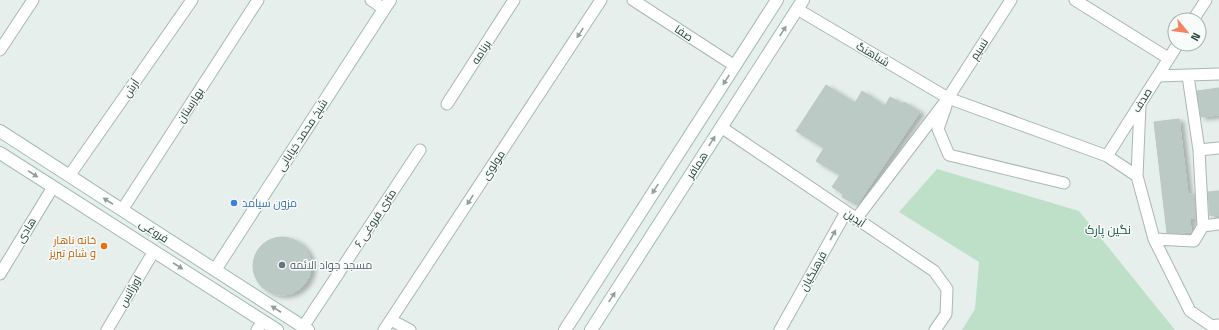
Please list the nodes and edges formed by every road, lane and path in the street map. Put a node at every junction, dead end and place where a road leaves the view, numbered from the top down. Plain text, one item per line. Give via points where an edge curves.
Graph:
1 (33, 0) edge
2 (192, 0) edge
3 (258, 0) edge
4 (371, 0) edge
5 (514, 0) edge
6 (601, 0) edge
7 (633, 0) edge
8 (777, 0) edge
9 (1011, 0) edge
10 (1075, 0) edge
11 (1206, 0) edge
12 (387, 4) edge
13 (800, 4) edge
14 (1198, 12) edge
15 (0, 50) edge
16 (1172, 52) edge
17 (1168, 58) junction
18 (735, 66) junction
19 (1219, 74) edge
20 (1158, 76) junction
21 (1188, 76) junction
22 (948, 98) junction
23 (447, 104) dead end
24 (1140, 105) junction
25 (722, 127) junction
26 (0, 131) edge
27 (1219, 148) edge
28 (420, 150) dead end
29 (1199, 150) junction
30 (0, 153) edge
31 (1107, 156) junction
32 (69, 176) junction
33 (1137, 176) junction
34 (1064, 183) dead end
35 (53, 186) junction
36 (122, 210) junction
37 (846, 212) junction
38 (856, 219) junction
39 (1219, 224) edge
40 (1203, 226) junction
41 (1154, 239) junction
42 (154, 251) junction
43 (215, 270) junction
44 (0, 274) edge
45 (584, 300) junction
46 (603, 311) junction
47 (391, 320) junction
48 (260, 325) edge
49 (1219, 325) edge
50 (306, 328) edge
51 (107, 330) edge
52 (277, 330) edge
53 (384, 330) edge
54 (410, 330) edge
55 (565, 330) edge
56 (591, 330) edge
57 (780, 330) edge
58 (935, 330) edge

1 - 15 street
2 - 32 street, آرش
3 - 36 street, بهارستان
4 - 12 street
5 - 23 street, برنامه
6 -> 47 street, مولوی
7 - 18 street, صفا
8 - 18 main road, همافر
9 - 22 street, نسیم
10 - 17 street
11 - 14 street
12 - 43 main road, شیخ محمد خیابانی
13 - 22 street, شباهنگ
25 -> 13 main road, همافر
16 - 17 street, صدف
17 - 20 street, صدف
18 -> 45 main road, همافر
19 - 21 street
20 - 21 street
20 - 24 street, صدف
21 - 29 street
22 - 31 street, شباهنگ
22 - 34 street via 938,128 949,155
22 - 38 street
24 - 31 street, صدف
24 - 33 street
25 - 37 street, آیدین
46 -> 25 main road, همافر
26 - 32 main road, فروغى
27 - 29 street
28 - 50 street, ۶ متری فروغی
29 - 40 street
30 -> 35 main road, فروغى
31 - 33 street, شباهنگ
36 -> 32 main road, فروغى
33 - 41 street
35 - 42 main road, فروغى
35 - 44 street, هادی
36 - 43 main road, فروغى
37 - 38 street, آیدین
57 -> 37 street, فرهنگیان
38 - 58 street, آیدین via 934,271 947,289 946,314
39 - 40 street
40 - 41 street via 1194,241
41 - 49 street via 1190,311 1212,326
42 -> 48 main road, فروغى
42 - 51 street, اورژانس
50 -> 43 main road, فروغى
45 - 46 main road
45 - 55 main road, همافر
46 - 56 main road, همافر
47 - 53 street, مولوی
47 - 54 street
48 - 52 main road, فروغى

